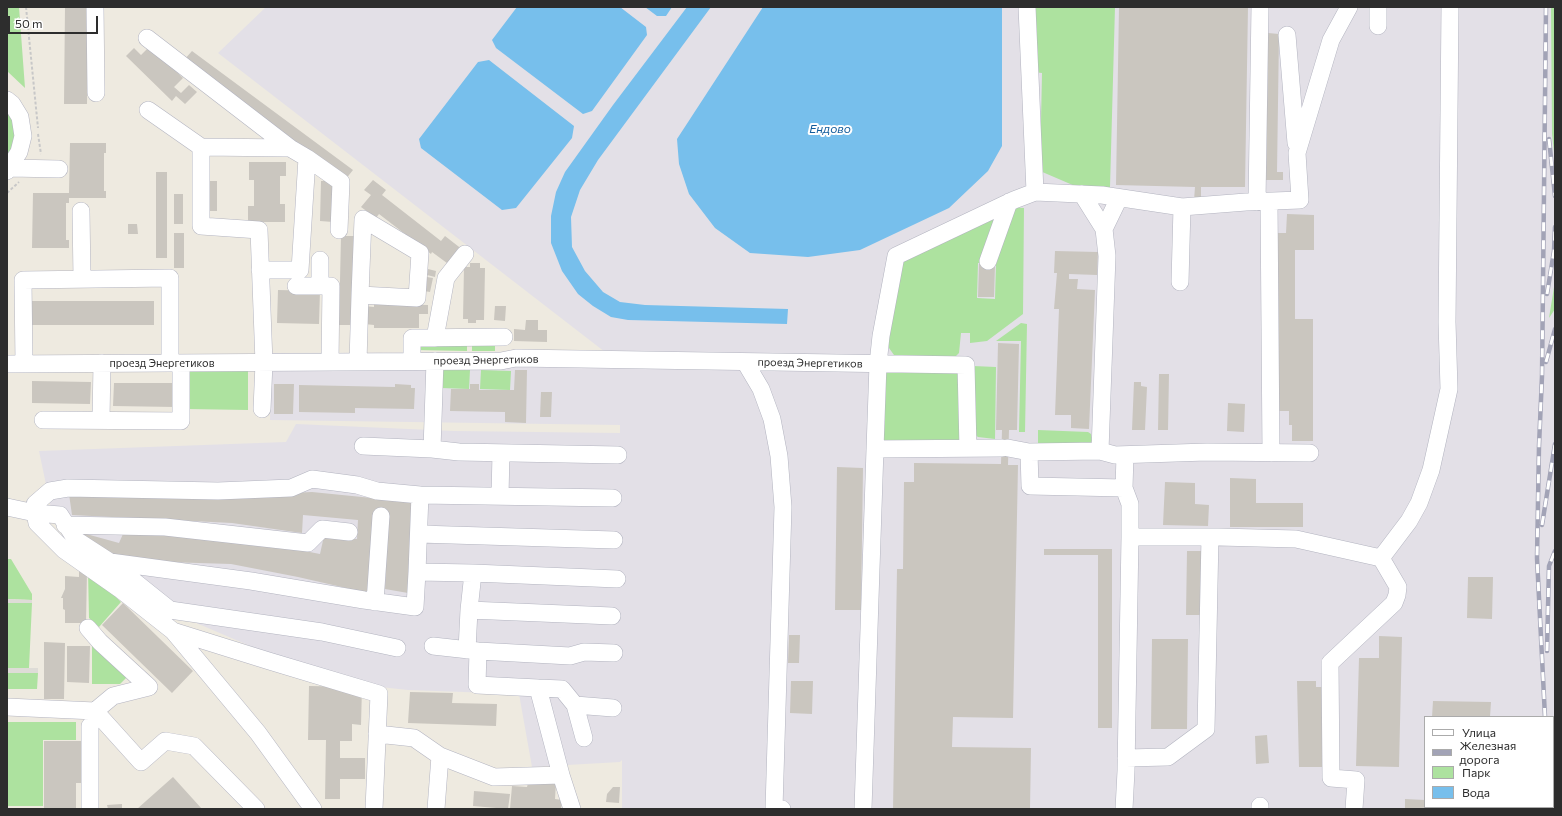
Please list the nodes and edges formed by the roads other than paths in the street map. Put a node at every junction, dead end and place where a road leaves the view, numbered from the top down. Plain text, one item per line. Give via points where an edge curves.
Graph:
1 (95, 7) edge
2 (1027, 7) edge
3 (1260, 7) edge
4 (1349, 7) edge
5 (1378, 7) edge
6 (1450, 7) edge
7 (1378, 26) dead end
8 (1287, 35) dead end
9 (147, 38) dead end
10 (96, 93) dead end
11 (7, 100) edge
12 (148, 110) dead end
13 (201, 147) junction
14 (290, 148) junction
15 (1297, 153) junction
16 (307, 158) junction
17 (58, 169) dead end
18 (8, 170) edge
19 (1035, 192) junction
20 (1082, 194) junction
21 (1119, 198) junction
22 (1009, 202) junction
23 (1263, 202) junction
24 (1182, 207) junction
25 (81, 211) dead end
26 (1104, 229) junction
27 (339, 230) dead end
28 (465, 254) dead end
29 (320, 260) dead end
30 (988, 261) dead end
31 (260, 270) junction
32 (82, 279) junction
33 (1180, 282) dead end
34 (296, 286) dead end
35 (320, 286) junction
36 (360, 295) junction
37 (504, 337) dead end
38 (435, 338) junction
39 (412, 361) junction
40 (435, 361) junction
41 (330, 362) junction
42 (358, 362) junction
43 (745, 362) junction
44 (176, 363) junction
45 (264, 363) junction
46 (7, 364) edge
47 (24, 364) junction
48 (102, 364) junction
49 (878, 364) junction
50 (262, 409) dead end
51 (43, 420) dead end
52 (101, 420) junction
53 (363, 446) dead end
54 (968, 448) junction
55 (432, 449) junction
56 (875, 449) junction
57 (1100, 451) junction
58 (1029, 452) junction
59 (501, 453) junction
60 (1271, 453) junction
61 (1310, 453) dead end
62 (1124, 454) junction
63 (618, 455) dead end
64 (1124, 488) junction
65 (420, 495) junction
66 (500, 496) junction
67 (613, 498) dead end
68 (7, 507) edge
69 (35, 513) junction
70 (381, 516) dead end
71 (65, 525) junction
72 (349, 532) dead end
73 (419, 534) junction
74 (1130, 537) junction
75 (1210, 537) junction
76 (614, 540) dead end
77 (1381, 558) junction
78 (110, 562) junction
79 (417, 572) junction
80 (473, 573) junction
81 (617, 579) dead end
82 (375, 602) junction
83 (470, 610) junction
84 (612, 616) dead end
85 (88, 628) dead end
86 (173, 631) junction
87 (433, 646) dead end
88 (397, 648) dead end
89 (473, 651) junction
90 (614, 653) dead end
91 (538, 688) junction
92 (575, 705) junction
93 (7, 707) edge
94 (612, 708) dead end
95 (92, 718) junction
96 (378, 734) junction
97 (584, 738) dead end
98 (440, 756) junction
99 (1126, 758) junction
100 (561, 775) junction
101 (370, 807) edge
102 (90, 809) edge
103 (256, 809) edge
104 (313, 809) edge
105 (436, 809) edge
106 (572, 809) edge
107 (782, 809) edge
108 (863, 809) edge
109 (1124, 809) edge
110 (1354, 809) edge

1 - 10 street
2 - 19 street
3 - 23 street
4 - 15 street via 1331,40
5 - 7 street
6 - 77 street via 1447,314 1449,389 1431,470 1419,503 1409,521
8 - 15 street
9 - 14 street
11 - 18 street via 20,117 23,136 19,152
12 - 13 street
13 - 14 street
13 - 31 street via 200,226 259,230
14 - 16 street
15 - 23 street via 1300,200
16 - 27 street via 341,182
16 - 31 street via 300,270
17 - 18 street
19 - 20 street
19 - 22 street
20 - 21 street
20 - 26 street
21 - 24 street
21 - 26 street
22 - 30 street
22 - 49 street via 896,256
23 - 24 street
23 - 60 street
24 - 33 street
25 - 32 street
26 - 57 street via 1107,256
28 - 38 street via 446,278
29 - 35 street
31 - 45 street
32 - 44 street via 170,278
32 - 47 street via 23,280
34 - 35 street
35 - 41 street via 331,286
36 - 36 street via 361,264 363,219 420,253 417,298
36 - 42 street
37 - 38 street
38 - 39 street via 412,338
39 - 40 street, проезд Энергетиков
39 - 42 street, проезд Энергетиков
40 - 43 street, проезд Энергетиков via 501,361 516,358
40 - 55 street
41 - 42 street, проезд Энергетиков
41 - 45 street, проезд Энергетиков
43 - 49 street, проезд Энергетиков
43 - 107 street via 761,389 772,419 779,456 783,507 774,809
44 - 45 street, проезд Энергетиков
44 - 48 street, проезд Энергетиков
44 - 52 street via 181,421
45 - 50 street
46 - 47 street, проезд Энергетиков
47 - 48 street, проезд Энергетиков
48 - 52 street
49 - 54 street, проезд Энергетиков via 966,365
49 - 56 street
51 - 52 street
53 - 55 street
54 - 56 street
54 - 58 street via 1005,448
55 - 59 street
56 - 108 street
57 - 58 street
57 - 62 street via 1115,455
58 - 64 street via 1030,486
59 - 63 street
59 - 66 street
60 - 61 street
60 - 62 street
62 - 64 street
64 - 74 street via 1130,504
65 - 66 street
65 - 69 street via 377,491 357,485 312,479 292,488 218,491 68,488 50,491 35,504
65 - 73 street
66 - 67 street
68 - 69 street
69 - 71 street via 60,516
69 - 86 street via 37,523 64,550
70 - 82 street
71 - 72 street via 165,527 308,543 322,529
71 - 78 street via 76,540
73 - 76 street
73 - 79 street
74 - 75 street
74 - 99 street
75 - 77 street via 1296,540
75 - 99 street via 1206,729 1168,757
77 - 110 street via 1398,587 1398,595 1394,603 1330,663 1331,778 1356,780
78 - 82 street via 251,581
78 - 88 street via 170,610 322,632
79 - 80 street
79 - 82 street via 415,607
80 - 81 street
80 - 83 street
83 - 84 street
83 - 89 street
85 - 95 street via 149,687 113,696
86 - 96 street via 379,694
86 - 104 street via 258,733
87 - 89 street
89 - 90 street via 570,656 584,652
89 - 91 street via 477,685
91 - 92 street via 562,689
91 - 100 street
92 - 94 street
92 - 97 street
93 - 95 street
95 - 102 street
95 - 103 street via 141,762 165,741 194,746
96 - 98 street via 414,738
96 - 101 street
98 - 100 street via 494,777
98 - 105 street
99 - 109 street
100 - 106 street

